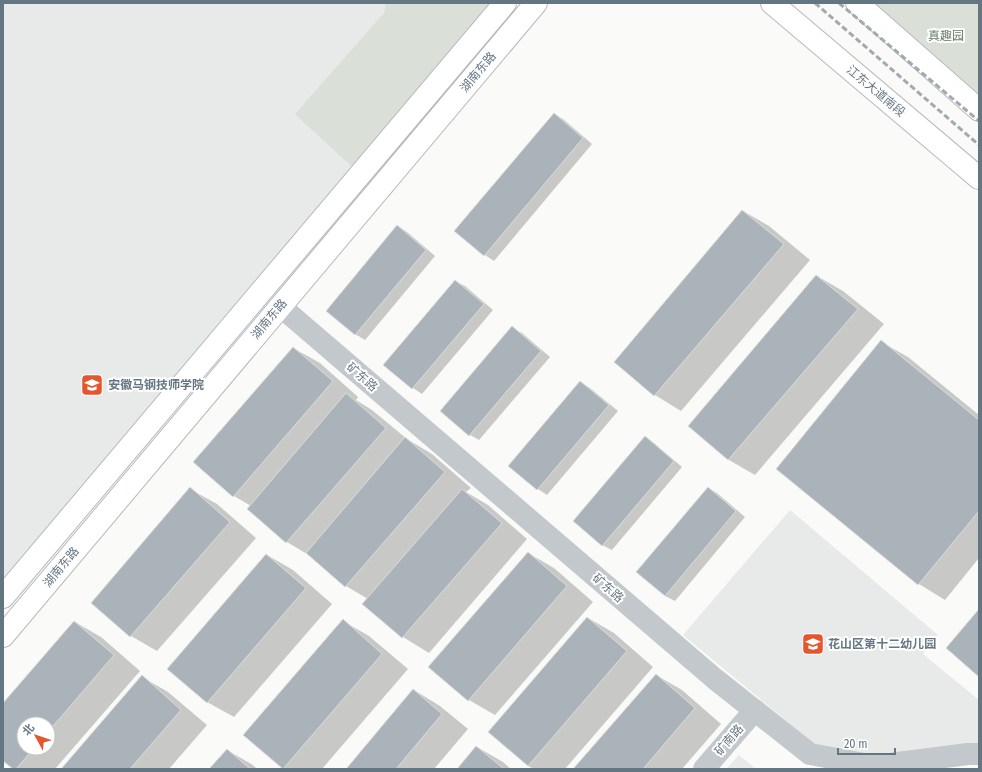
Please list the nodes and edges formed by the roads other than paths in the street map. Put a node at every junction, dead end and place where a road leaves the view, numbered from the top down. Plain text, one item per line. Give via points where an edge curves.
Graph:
1 (506, 3) edge
2 (536, 3) edge
3 (772, 3) edge
4 (857, 3) edge
5 (979, 110) edge
6 (979, 178) edge
7 (280, 306) junction
8 (3, 597) edge
9 (3, 636) edge
10 (755, 710) junction
11 (979, 754) edge
12 (704, 769) edge

1 - 8 main road
2 - 7 main road, 湖南东路
3 - 6 main road, 江东大道南段
4 - 5 main road
7 - 9 main road, 湖南东路
7 - 10 street, 矿东路 via 715,679
10 - 11 street, 矿东路 via 810,754 875,766
10 - 12 street, 矿南路

